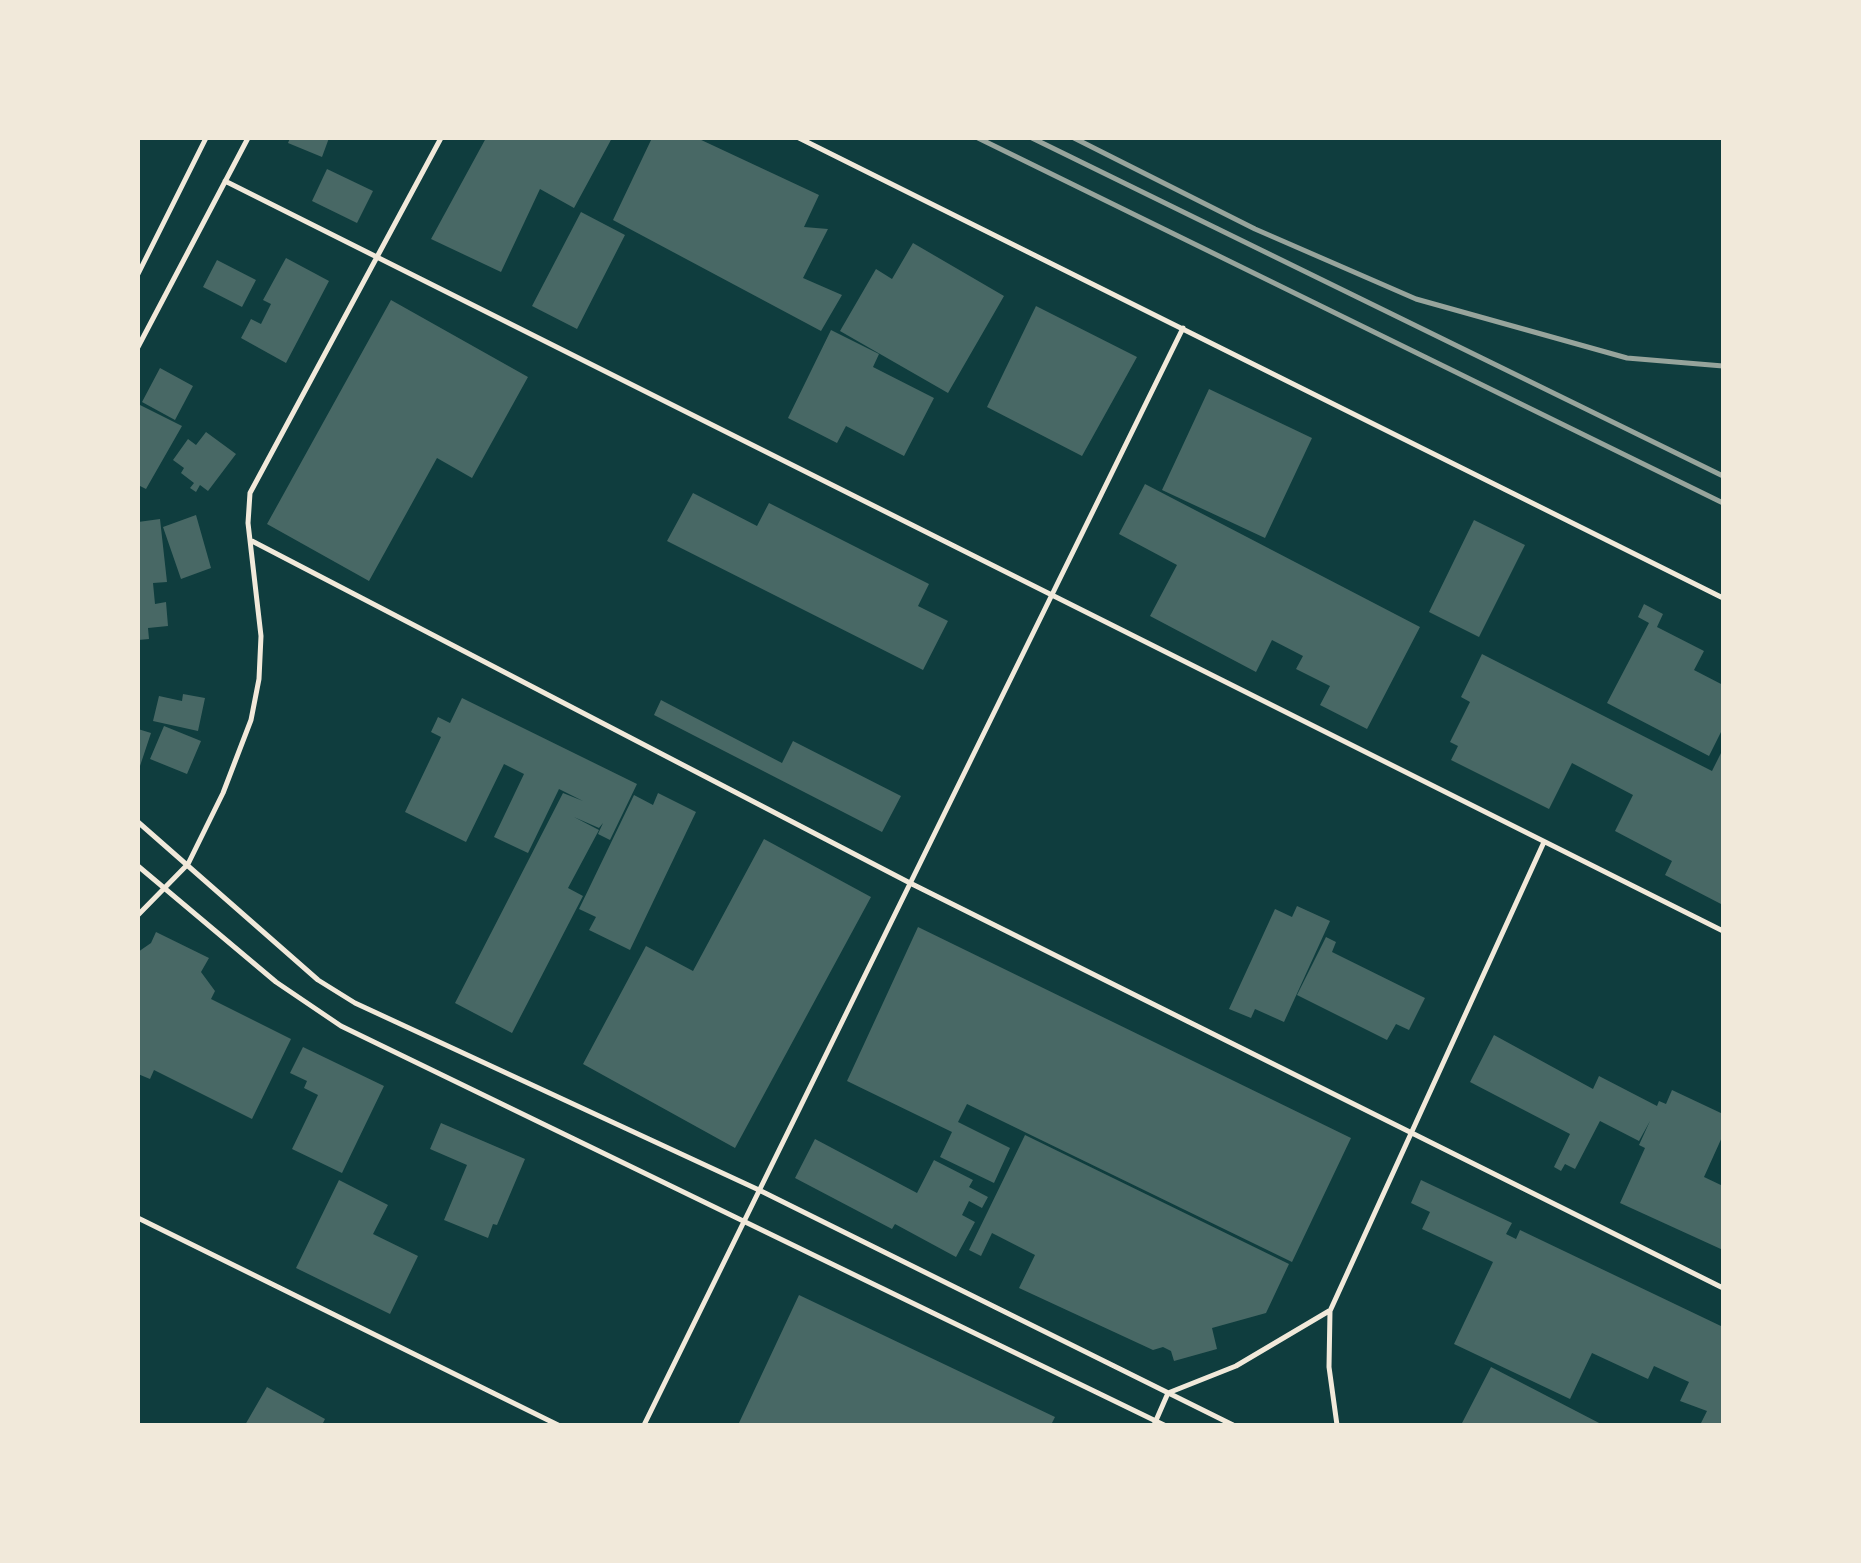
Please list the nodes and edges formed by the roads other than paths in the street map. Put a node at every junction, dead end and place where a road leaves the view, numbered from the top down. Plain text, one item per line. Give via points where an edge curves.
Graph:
1 (206, 138) edge
2 (248, 138) edge
3 (441, 138) edge
4 (799, 138) edge
5 (225, 181) junction
6 (375, 259) junction
7 (138, 274) edge
8 (1183, 328) junction
9 (138, 347) edge
10 (252, 541) junction
11 (1051, 596) junction
12 (1723, 598) edge
13 (138, 822) edge
14 (1544, 842) junction
15 (188, 864) junction
16 (138, 866) edge
17 (910, 883) junction
18 (166, 890) junction
19 (138, 915) edge
20 (1723, 931) edge
21 (1410, 1132) junction
22 (759, 1190) junction
23 (138, 1218) edge
24 (746, 1221) junction
25 (1723, 1288) edge
26 (1330, 1311) junction
27 (1168, 1393) junction
28 (1154, 1422) edge
29 (558, 1425) edge
30 (644, 1425) edge
31 (1164, 1425) edge
32 (1233, 1425) edge
33 (1337, 1425) edge

1 - 7 lane
2 - 5 lane
3 - 6 lane
4 - 8 lane
5 - 6 lane
5 - 9 lane
6 - 10 lane via 250,493
6 - 11 lane
8 - 11 lane
8 - 12 lane
10 - 15 lane via 261,636 259,679 239,755
10 - 17 lane
11 - 14 lane
11 - 17 lane
13 - 15 lane
14 - 20 lane
14 - 21 lane
15 - 18 lane
15 - 22 lane via 318,980 355,1003
16 - 18 lane
17 - 21 lane
17 - 22 lane
18 - 19 lane
18 - 24 lane via 276,982 341,1026
21 - 25 lane
21 - 26 lane
22 - 24 lane
22 - 27 lane
23 - 29 lane
24 - 28 lane
24 - 30 lane
26 - 27 lane via 1269,1350
26 - 33 lane via 1329,1367
27 - 28 lane
27 - 32 lane
28 - 31 lane

